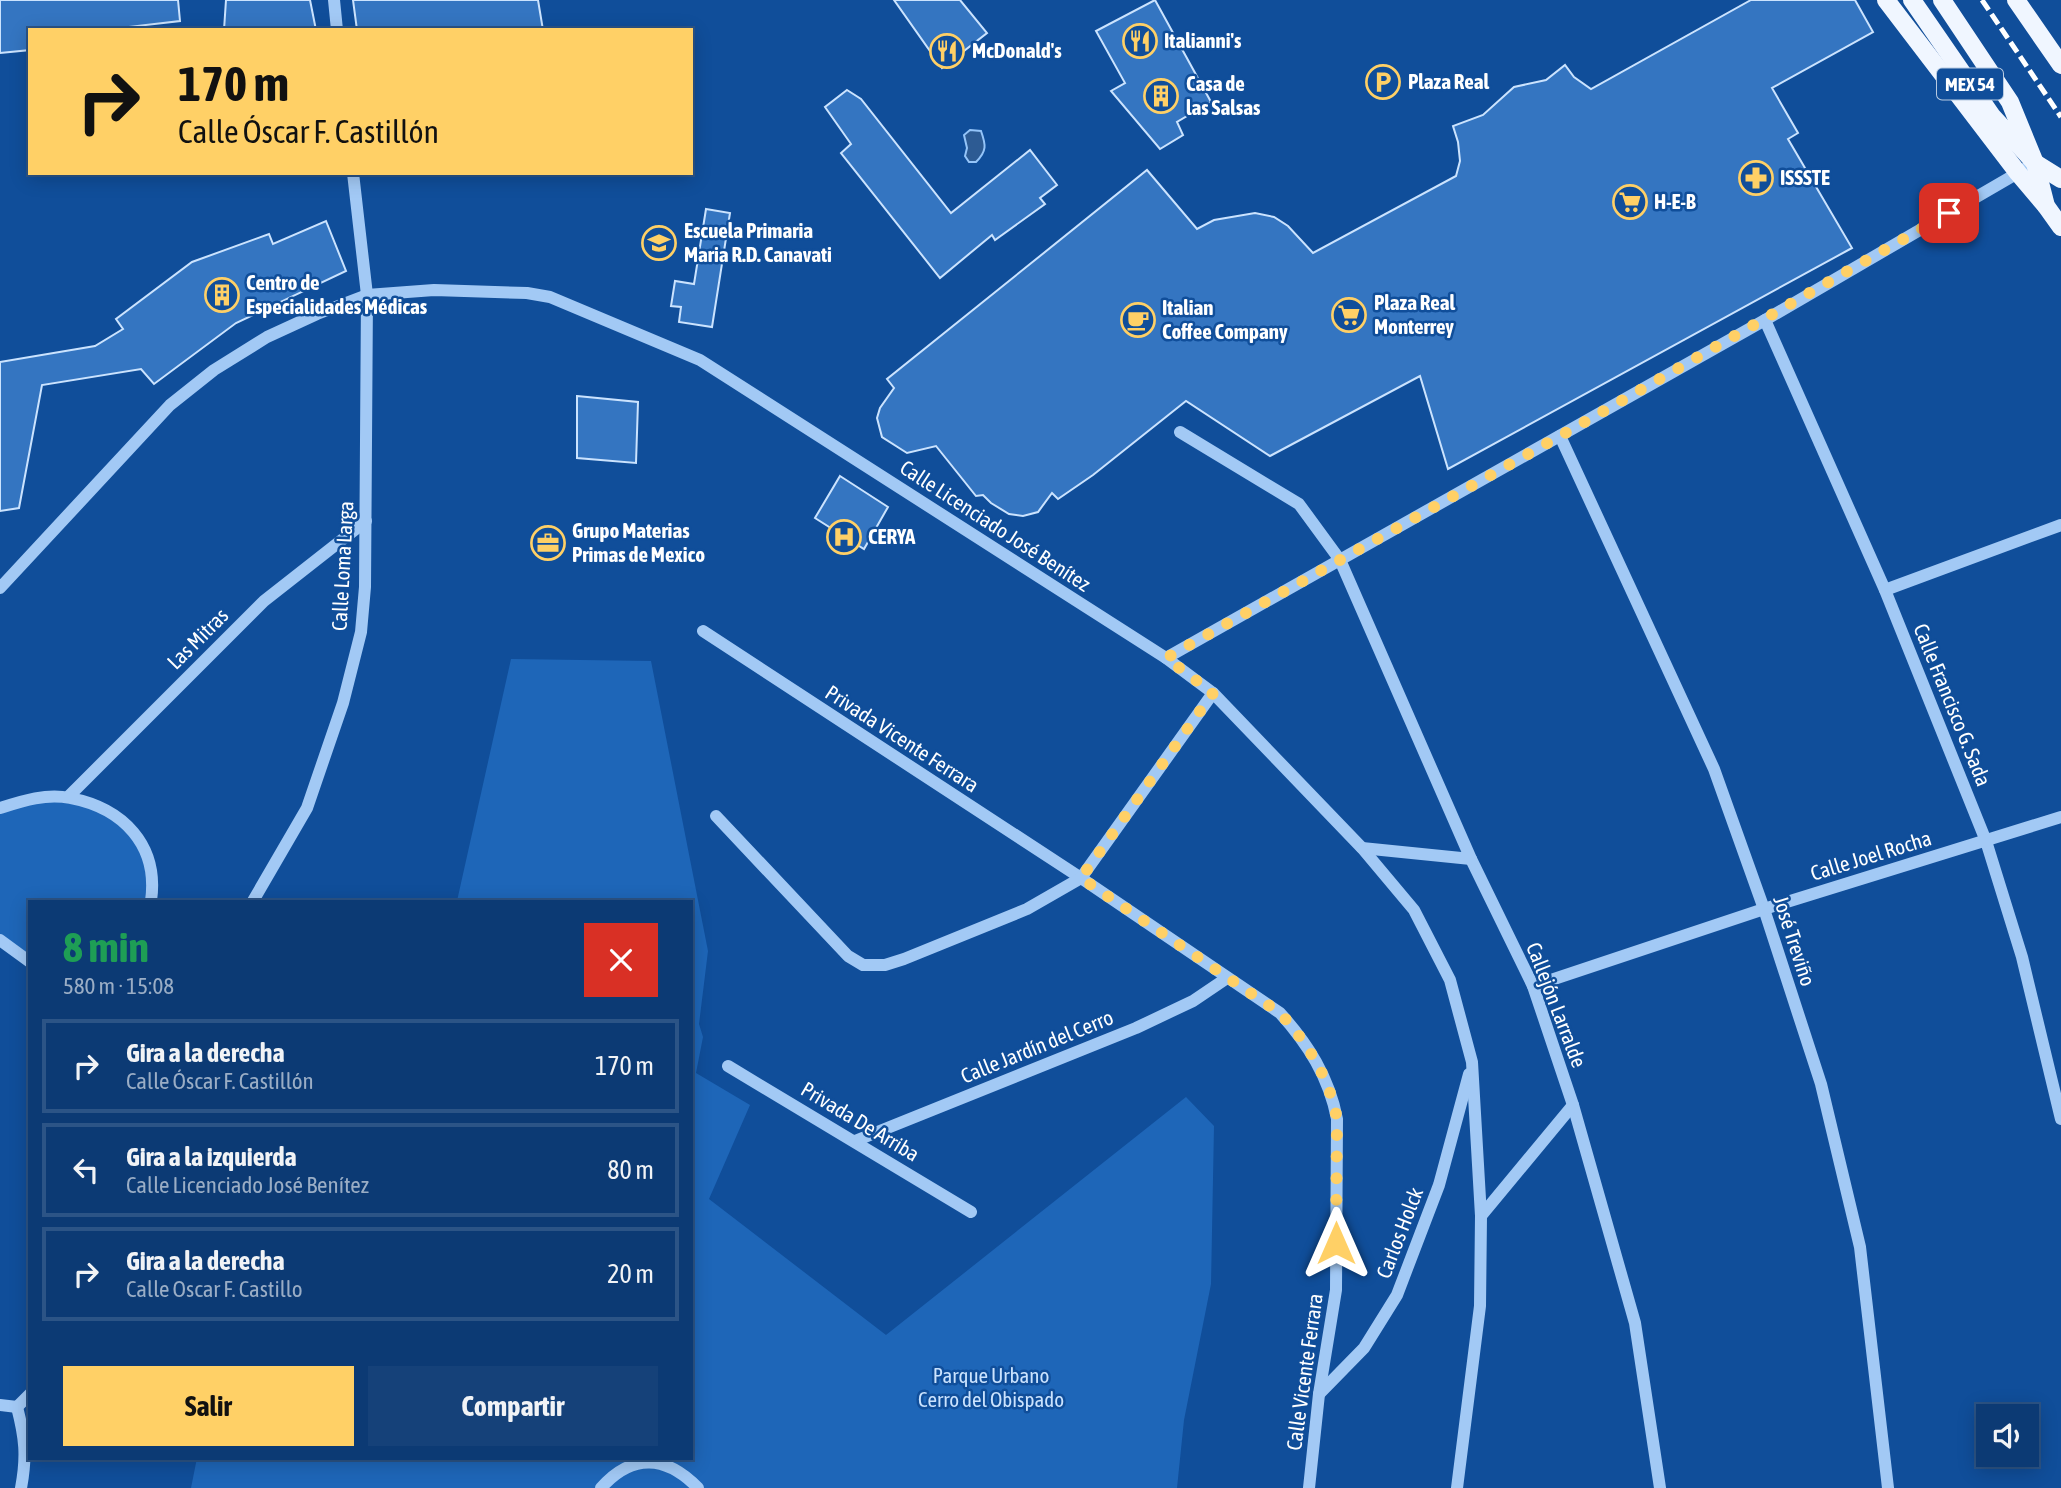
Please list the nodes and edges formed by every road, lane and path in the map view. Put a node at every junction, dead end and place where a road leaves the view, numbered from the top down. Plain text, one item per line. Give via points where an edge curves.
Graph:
1 (334, 0) edge
2 (1885, 0) edge
3 (1912, 0) edge
4 (1942, 0) edge
5 (2016, 0) edge
6 (337, 28) edge
7 (2061, 65) edge
8 (2035, 163) junction
9 (2018, 173) junction
10 (353, 175) edge
11 (2061, 179) edge
12 (2046, 205) junction
13 (2061, 228) edge
14 (367, 295) junction
15 (1765, 320) junction
16 (1180, 432) dead end
17 (1560, 436) junction
18 (366, 521) junction
19 (2055, 528) edge
20 (1340, 560) junction
21 (0, 588) edge
22 (1885, 590) junction
23 (703, 631) dead end
24 (1166, 658) junction
25 (1213, 693) junction
26 (68, 797) junction
27 (0, 808) edge
28 (716, 816) dead end
29 (2061, 817) edge
30 (1986, 841) junction
31 (1362, 848) junction
32 (1471, 859) junction
33 (1081, 878) junction
34 (151, 900) edge
35 (254, 900) edge
36 (1763, 909) junction
37 (0, 940) edge
38 (28, 961) edge
39 (1227, 978) junction
40 (1533, 986) junction
41 (1472, 1062) junction
42 (728, 1066) dead end
43 (1573, 1105) junction
44 (2061, 1119) edge
45 (855, 1141) junction
46 (971, 1212) dead end
47 (1481, 1216) junction
48 (1319, 1394) junction
49 (28, 1396) edge
50 (0, 1405) edge
51 (17, 1407) junction
52 (21, 1488) edge
53 (601, 1488) edge
54 (698, 1488) edge
55 (1308, 1488) edge
56 (1457, 1488) edge
57 (1660, 1488) edge
58 (1888, 1488) edge

1 - 6 street
2 - 9 main road
3 - 8 main road, MEX 54 via 1992,116
4 - 8 main road, MEX 54 via 2010,102
5 - 7 main road
8 - 9 street
8 - 11 main road, MEX 54
8 - 12 main road, MEX 54
9 - 12 main road
9 - 15 street
10 - 14 street, Calle Loma Larga
12 - 13 main road, MEX 54
14 - 18 street, Calle Loma Larga
14 - 21 street, Calle Licenciado José Benítez via 267,337 170,405
14 - 24 street, Calle Licenciado José Benítez via 434,290 550,297 700,360
15 - 17 street
15 - 22 street, Calle Francisco G. Sada
16 - 20 street, Callejón Larralde via 1299,504
17 - 20 street
17 - 36 street, José Treviño via 1714,769
18 - 26 street, Las Mitras via 264,601
18 - 35 street, Calle Loma Larga via 361,632 343,703 307,808
19 - 22 street
20 - 24 street
20 - 32 street, Callejón Larralde
22 - 30 street, Calle Francisco G. Sada
23 - 33 street, Privada Vicente Ferrara
24 - 25 street, Calle Licenciado José Benítez
25 - 31 street, Calle Licenciado José Benítez
25 - 33 street
26 - 27 street via 33,798
26 - 34 street via 106,809 140,839 150,863
28 - 33 street via 848,956 863,965 885,965 934,949 1027,909
29 - 30 street, Calle Joel Rocha
30 - 36 street, Calle Joel Rocha
30 - 44 street, Calle Francisco G. Sada via 2022,957
31 - 32 street
31 - 41 street, Calle Licenciado José Benítez via 1414,910 1450,980
32 - 40 street, Callejón Larralde
33 - 39 street, Calle Vicente Ferrara
36 - 40 street, Calle Joel Rocha
36 - 58 street, José Treviño via 1821,1084 1860,1247
37 - 38 street
39 - 45 street, Calle Jardín del Cerro via 1193,1001 1136,1028
39 - 48 street, Calle Vicente Ferrara via 1280,1013 1304,1040 1333,1100 1337,1119 1336,1290
40 - 43 street, Callejón Larralde
41 - 47 street, Calle Licenciado José Benítez
41 - 48 street, Carlos Holck via 1439,1185 1397,1295 1364,1348
42 - 45 street, Privada De Arriba
43 - 47 street
43 - 57 street, Callejón Larralde via 1635,1323
45 - 46 street, Privada De Arriba
47 - 56 street, Calle Licenciado José Benítez via 1480,1306
48 - 55 street, Calle Vicente Ferrara
49 - 51 street
50 - 51 street
51 - 52 street via 26,1460
53 - 54 street via 619,1471 640,1463 662,1463 683,1473

